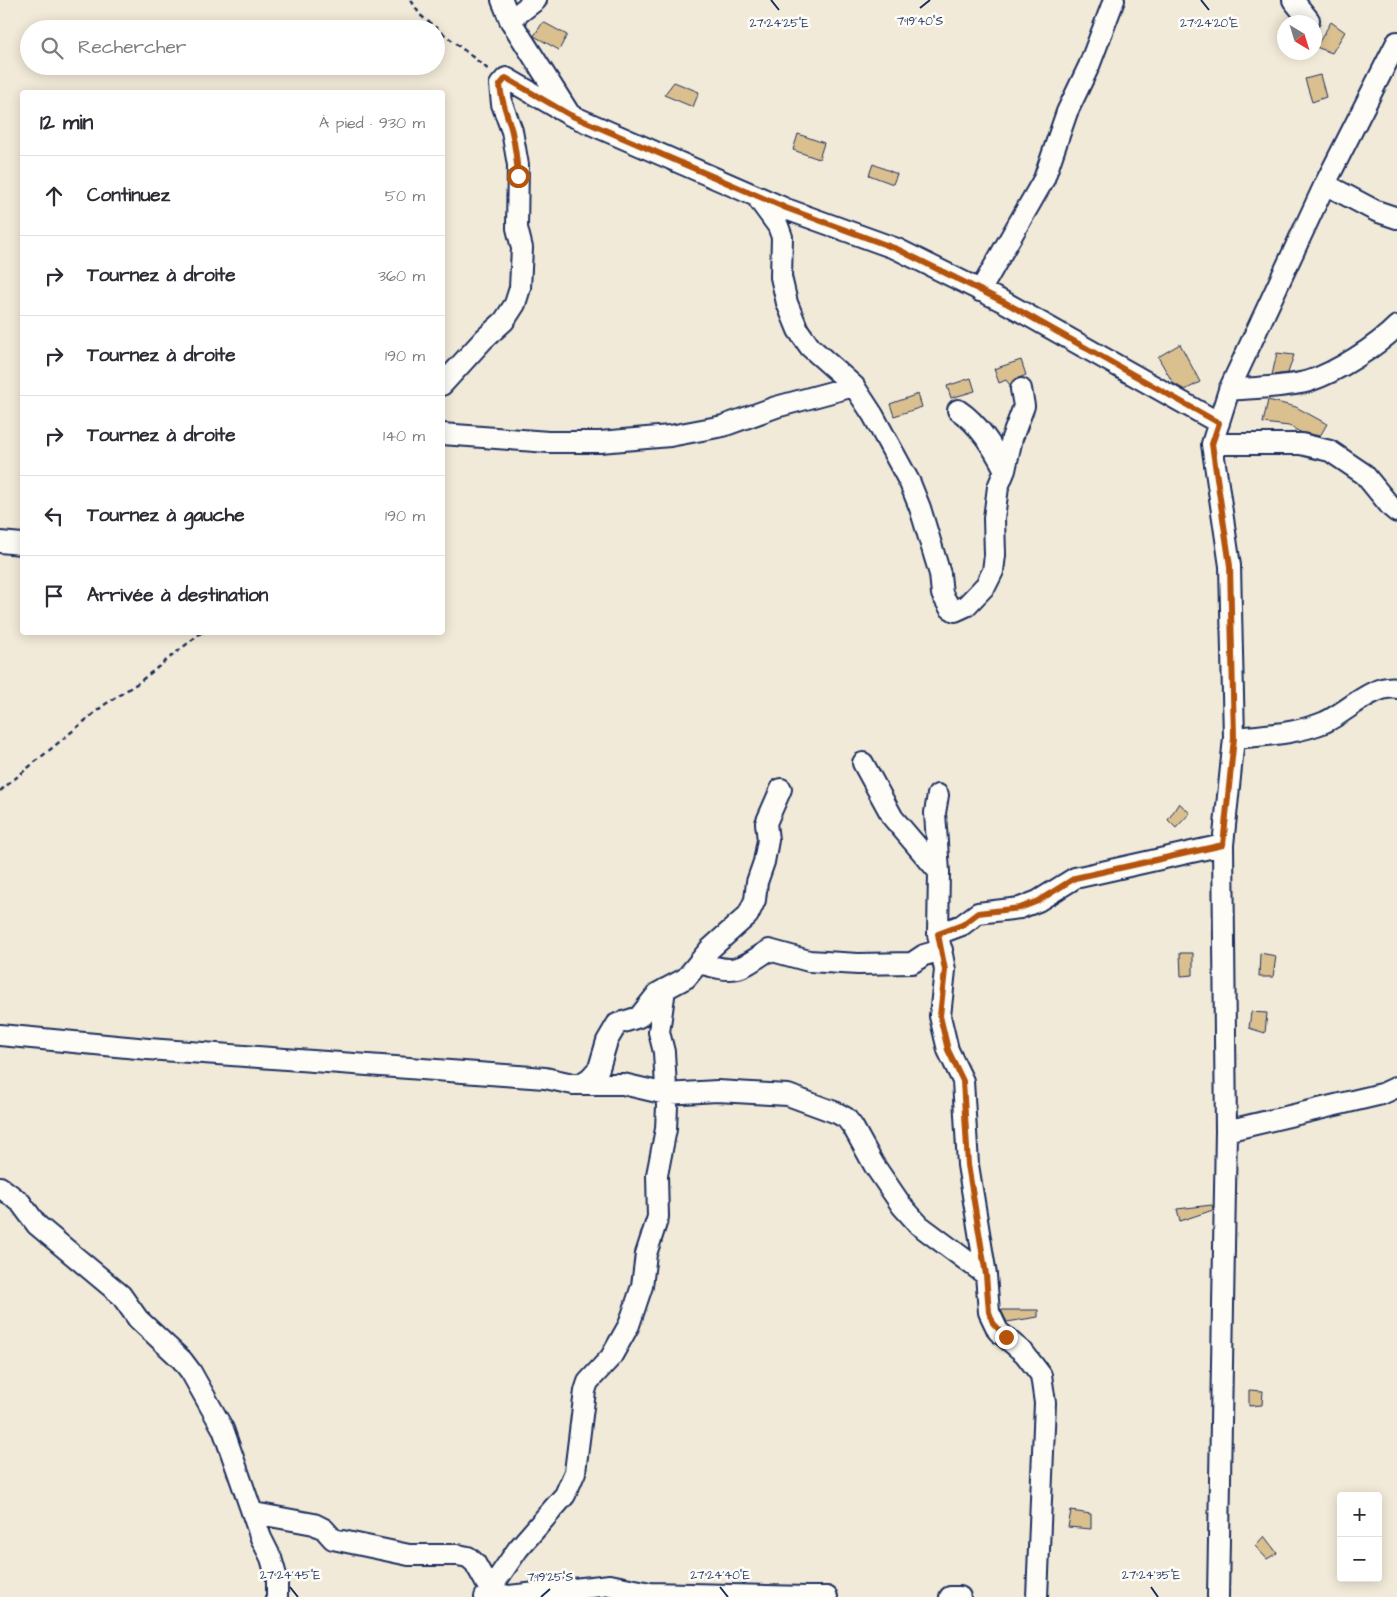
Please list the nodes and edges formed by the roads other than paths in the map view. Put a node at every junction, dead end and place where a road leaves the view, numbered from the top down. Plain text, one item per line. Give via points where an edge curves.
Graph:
1 (502, 0) edge
2 (536, 0) edge
3 (1114, 0) edge
4 (1293, 0) edge
5 (1305, 15) edge
6 (510, 20) junction
7 (1397, 42) edge
8 (570, 115) junction
9 (1325, 184) junction
10 (754, 194) junction
11 (1397, 218) edge
12 (980, 291) junction
13 (1397, 326) edge
14 (445, 382) edge
15 (854, 386) junction
16 (1021, 389) dead end
17 (1229, 390) junction
18 (958, 410) dead end
19 (1219, 423) junction
20 (445, 434) edge
21 (1212, 444) junction
22 (1005, 470) junction
23 (1397, 512) edge
24 (0, 542) edge
25 (20, 544) edge
26 (1397, 688) edge
27 (1234, 738) junction
28 (863, 763) dead end
29 (781, 789) dead end
30 (938, 795) dead end
31 (1223, 845) junction
32 (939, 872) junction
33 (940, 942) junction
34 (700, 963) junction
35 (664, 989) junction
36 (0, 1035) edge
37 (580, 1084) junction
38 (1397, 1087) edge
39 (666, 1094) junction
40 (1226, 1131) junction
41 (0, 1187) edge
42 (986, 1275) junction
43 (254, 1513) junction
44 (488, 1593) edge
45 (277, 1597) edge
46 (808, 1597) edge
47 (827, 1597) edge
48 (950, 1597) edge
49 (960, 1597) edge
50 (1037, 1597) edge
51 (1218, 1597) edge

1 - 6 street
2 - 6 street
3 - 12 street via 1044,179
4 - 5 street
6 - 8 street
7 - 9 street
8 - 10 street
8 - 14 street via 511,80 506,78 500,85 518,165 517,228 522,248 520,288 504,321
9 - 11 street via 1376,211
9 - 17 street
10 - 12 street via 897,249
10 - 15 street via 778,226 782,237 781,277 798,330 810,346
12 - 19 street
13 - 17 street via 1353,359 1309,381
15 - 20 street via 776,407 723,426 670,436 600,442 548,442
15 - 22 street via 910,483 940,574 942,594 955,612 966,606 986,585 993,571 994,518 998,487
16 - 22 street via 1024,406
17 - 19 street
18 - 22 street via 970,418
19 - 21 street
21 - 23 street via 1301,444 1330,450 1364,474
21 - 27 street via 1230,566
24 - 25 street
26 - 27 street via 1378,690 1326,721 1306,728 1282,734
27 - 31 street
28 - 32 street via 893,818
29 - 34 street via 766,823 768,840 755,900 748,914 710,949
30 - 32 street via 935,812
31 - 33 street via 1075,878 1020,908 978,913
31 - 40 street
32 - 33 street
33 - 34 street via 912,963 809,961 769,950 748,966 737,969 723,970
33 - 42 street via 945,970 940,1016 948,1050 963,1081 968,1165
34 - 35 street via 686,978
35 - 37 street via 639,1017 617,1024 607,1041 599,1068
35 - 39 street via 660,1032
36 - 37 street via 545,1078
37 - 39 street via 623,1084
38 - 40 street via 1382,1094
39 - 42 street via 717,1091 788,1095 841,1115 853,1127 902,1206 919,1225
39 - 44 street via 666,1129 657,1175 658,1217 646,1254 635,1309 620,1341 584,1391 575,1472 565,1495 518,1549
40 - 51 street
41 - 43 street via 20,1202 37,1225 121,1295 138,1319 182,1360 222,1430
42 - 50 street via 993,1323 1041,1375 1045,1402
43 - 44 street via 314,1524 333,1539 409,1555 468,1557 475,1563
43 - 45 street via 277,1579
44 - 46 street via 510,1596 610,1585 650,1593
46 - 47 street
48 - 49 street

